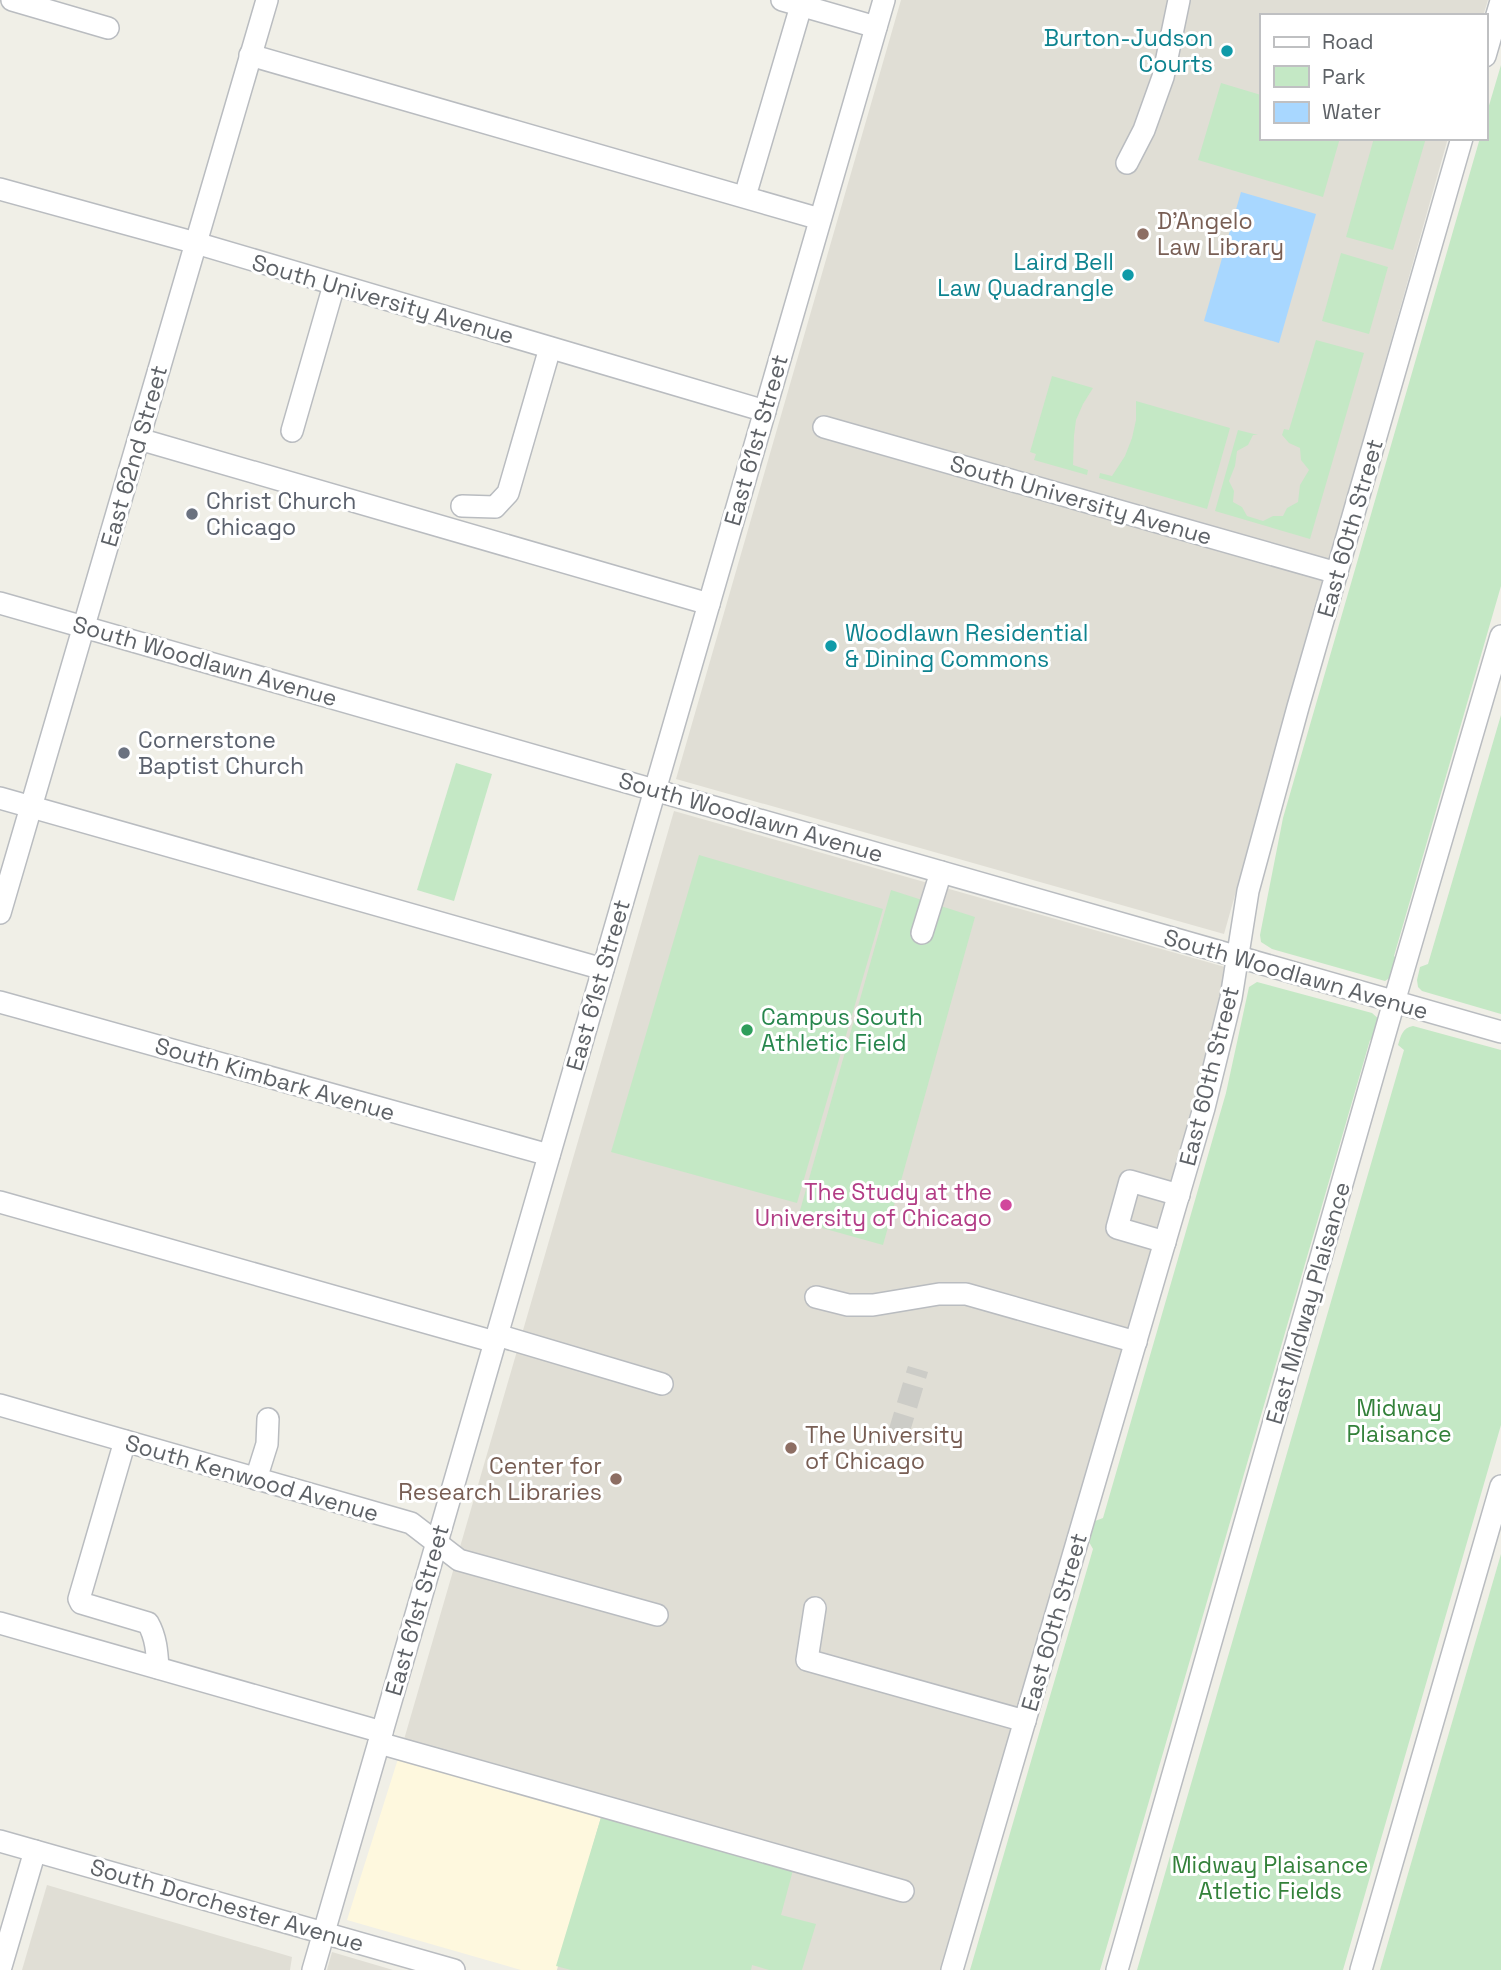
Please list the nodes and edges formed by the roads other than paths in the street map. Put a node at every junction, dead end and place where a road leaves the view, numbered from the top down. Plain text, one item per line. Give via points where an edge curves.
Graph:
1 (12, 0) edge
2 (267, 0) edge
3 (884, 0) edge
4 (1179, 0) edge
5 (1501, 1) edge
6 (792, 3) edge
7 (108, 27) dead end
8 (876, 27) junction
9 (1487, 49) edge
10 (250, 55) junction
11 (1461, 140) edge
12 (1128, 163) dead end
13 (748, 186) dead end
14 (0, 189) edge
15 (820, 219) junction
16 (195, 243) junction
17 (334, 285) junction
18 (550, 348) junction
19 (765, 411) junction
20 (824, 427) dead end
21 (292, 431) dead end
22 (139, 439) junction
23 (461, 506) dead end
24 (1337, 573) junction
25 (0, 603) edge
26 (709, 604) junction
27 (85, 627) junction
28 (1501, 636) edge
29 (655, 790) junction
30 (0, 798) edge
31 (31, 807) junction
32 (941, 872) junction
33 (0, 913) edge
34 (922, 933) dead end
35 (1237, 957) junction
36 (603, 969) junction
37 (0, 1002) edge
38 (1394, 1002) junction
39 (1501, 1032) edge
40 (549, 1155) junction
41 (1179, 1195) junction
42 (0, 1202) edge
43 (1165, 1242) junction
44 (816, 1297) dead end
45 (496, 1339) junction
46 (1136, 1342) junction
47 (662, 1384) dead end
48 (1, 1408) edge
49 (268, 1419) dead end
50 (125, 1441) junction
51 (256, 1479) junction
52 (1501, 1486) edge
53 (437, 1543) junction
54 (815, 1608) dead end
55 (657, 1615) dead end
56 (0, 1623) edge
57 (158, 1668) junction
58 (1025, 1721) junction
59 (380, 1737) junction
60 (0, 1841) edge
61 (35, 1851) junction
62 (903, 1891) dead end
63 (324, 1932) junction
64 (0, 1970) edge
65 (313, 1970) edge
66 (454, 1970) edge
67 (952, 1970) edge
68 (1117, 1970) edge
69 (1361, 1970) edge

1 - 7 street
2 - 10 street, East 62nd Street
3 - 8 street, East 61st Street
4 - 12 street via 1163,77
5 - 9 street
6 - 8 street
6 - 13 street
8 - 15 street, East 61st Street
10 - 15 street
10 - 16 street, East 62nd Street
11 - 24 street, East 60th Street
14 - 16 street, South University Avenue
15 - 19 street, East 61st Street
16 - 17 street, South University Avenue
16 - 22 street, East 62nd Street
17 - 18 street, South University Avenue
17 - 21 street
18 - 19 street, South University Avenue
18 - 23 street via 508,493 495,507
19 - 26 street, East 61st Street
20 - 24 street, South University Avenue
22 - 26 street
22 - 27 street, East 62nd Street
24 - 35 street, East 60th Street via 1248,891
25 - 27 street, South Woodlawn Avenue
26 - 29 street, East 61st Street
27 - 29 street, South Woodlawn Avenue
27 - 31 street, East 62nd Street
28 - 38 street, East Midway Plaisance
29 - 32 street, South Woodlawn Avenue
29 - 36 street, East 61st Street
30 - 31 street
31 - 33 street, East 62nd Street
31 - 36 street
32 - 34 street
32 - 35 street, South Woodlawn Avenue
35 - 38 street, South Woodlawn Avenue
35 - 41 street, East 60th Street via 1225,1026
36 - 40 street, East 61st Street
37 - 40 street, South Kimbark Avenue
38 - 39 street, South Woodlawn Avenue
38 - 68 street, East Midway Plaisance
40 - 45 street, East 61st Street
41 - 43 street, East 60th Street
41 - 43 street via 1130,1181 1117,1228
42 - 45 street
43 - 46 street, East 60th Street
44 - 46 street via 848,1306 873,1306 966,1294
45 - 47 street
45 - 53 street, East 61st Street
46 - 58 street, East 60th Street
48 - 50 street, South Kenwood Avenue
49 - 51 street via 267,1444
50 - 51 street, South Kenwood Avenue
50 - 57 street via 79,1600 148,1623
51 - 53 street, South Kenwood Avenue via 411,1523
52 - 69 street
53 - 55 street, South Kenwood Avenue via 461,1561
53 - 59 street, East 61st Street
54 - 58 street via 807,1660
56 - 57 street
57 - 59 street
58 - 67 street, East 60th Street
59 - 62 street
59 - 63 street, East 61st Street
60 - 61 street, South Dorchester Avenue
61 - 63 street, South Dorchester Avenue
61 - 64 street
63 - 65 street, East 61st Street
63 - 66 street, South Dorchester Avenue

